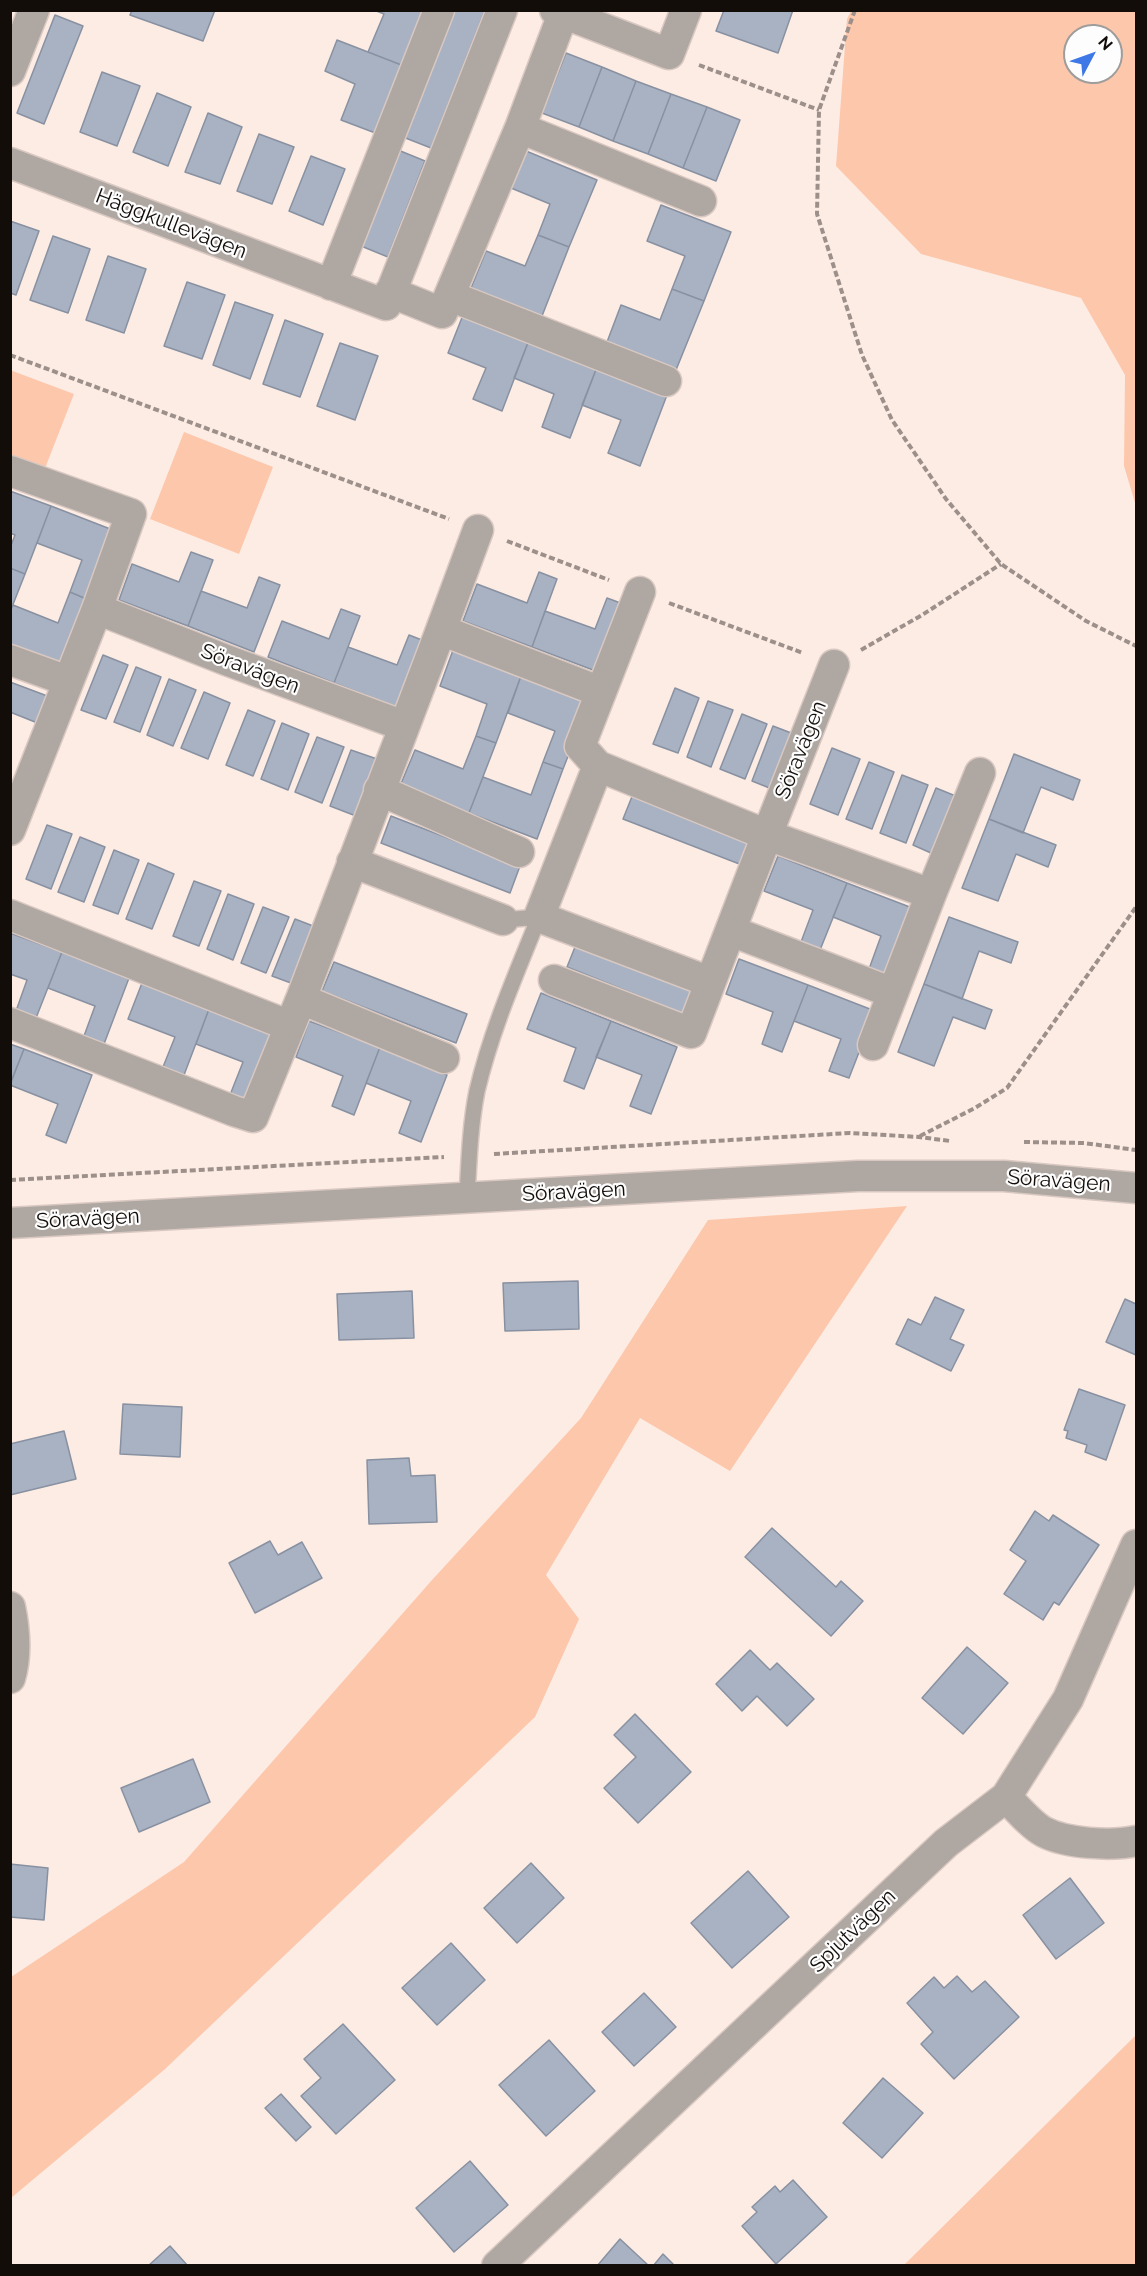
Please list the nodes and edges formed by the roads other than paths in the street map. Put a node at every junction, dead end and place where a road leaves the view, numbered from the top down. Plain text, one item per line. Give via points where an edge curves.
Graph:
1 (34, 10) edge
2 (439, 10) edge
3 (502, 10) edge
4 (686, 10) edge
5 (559, 12) edge
6 (10, 71) edge
7 (520, 128) junction
8 (10, 163) edge
9 (701, 201) dead end
10 (331, 285) junction
11 (390, 292) junction
12 (450, 296) junction
13 (666, 381) dead end
14 (10, 471) edge
15 (478, 530) dead end
16 (640, 592) dead end
17 (97, 609) junction
18 (441, 630) junction
19 (10, 660) edge
20 (834, 665) dead end
21 (68, 681) junction
22 (601, 692) junction
23 (404, 726) junction
24 (598, 766) junction
25 (980, 773) dead end
26 (379, 790) junction
27 (10, 830) edge
28 (767, 835) junction
29 (519, 852) dead end
30 (352, 862) junction
31 (931, 894) junction
32 (10, 915) edge
33 (539, 917) junction
34 (504, 920) joint
35 (731, 931) junction
36 (554, 980) dead end
37 (710, 982) junction
38 (893, 993) junction
39 (301, 999) junction
40 (10, 1023) edge
41 (290, 1026) junction
42 (873, 1045) dead end
43 (444, 1058) dead end
44 (1137, 1188) edge
45 (467, 1197) junction
46 (10, 1223) edge
47 (1137, 1545) edge
48 (10, 1607) edge
49 (10, 1678) edge
50 (1006, 1797) junction
51 (1137, 1841) edge
52 (497, 2265) edge

1 - 6 street
2 - 10 street
3 - 11 street
4 - 5 street via 669,54
5 - 7 street
7 - 9 street
7 - 12 street
8 - 10 street, Häggkullevägen
10 - 11 street, Häggkullevägen via 386,305
11 - 12 street via 442,313
12 - 13 street
14 - 17 street via 131,514
15 - 18 street
16 - 22 street
17 - 21 street
17 - 23 street, Söravägen
18 - 22 street
18 - 23 street
19 - 21 street
20 - 28 street, Söravägen
21 - 27 street
22 - 24 street via 580,746
23 - 26 street
24 - 28 street
24 - 33 street
25 - 31 street
26 - 29 street
26 - 30 street
28 - 31 street
28 - 35 street, Söravägen
30 - 34 street
30 - 39 street
31 - 38 street
32 - 41 street
33 - 34 lane
33 - 37 street
33 - 45 lane via 490,1043 477,1093
35 - 37 street, Söravägen
35 - 38 street
36 - 37 street, Söravägen via 690,1033
38 - 42 street
39 - 41 street
39 - 43 street
40 - 41 street via 253,1117
44 - 45 street, Söravägen via 1004,1176 858,1176
45 - 46 street, Söravägen
47 - 50 street, Spjutvägen via 1068,1699
48 - 49 street via 16,1636
50 - 51 street via 1043,1832 1079,1842
50 - 52 street, Spjutvägen via 946,1843

